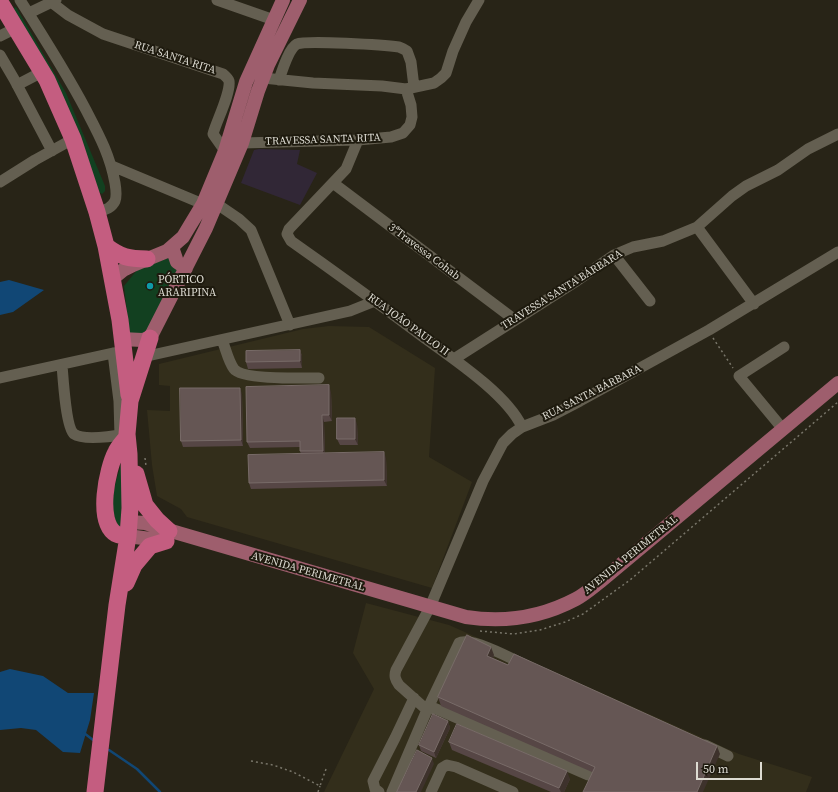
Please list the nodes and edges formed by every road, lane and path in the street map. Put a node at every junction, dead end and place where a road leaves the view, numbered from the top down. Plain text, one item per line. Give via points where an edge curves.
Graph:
1 (20, 0) edge
2 (217, 0) edge
3 (283, 0) edge
4 (300, 0) edge
5 (479, 0) edge
6 (54, 1) edge
7 (0, 2) edge
8 (28, 13) junction
9 (274, 20) junction
10 (16, 28) junction
11 (0, 36) edge
12 (0, 55) edge
13 (42, 72) junction
14 (263, 78) junction
15 (278, 80) junction
16 (17, 85) junction
17 (410, 88) junction
18 (838, 134) edge
19 (72, 139) junction
20 (358, 140) junction
21 (242, 143) junction
22 (52, 151) junction
23 (225, 151) junction
24 (112, 166) junction
25 (0, 182) edge
26 (333, 183) junction
27 (203, 204) junction
28 (217, 204) junction
29 (97, 212) junction
30 (697, 227) junction
31 (106, 246) junction
32 (172, 247) junction
33 (838, 252) edge
34 (614, 255) junction
35 (147, 259) junction
36 (186, 268) junction
37 (112, 278) junction
38 (375, 301) junction
39 (650, 301) dead end
40 (754, 304) junction
41 (515, 320) junction
42 (290, 324) junction
43 (709, 330) junction
44 (150, 338) junction
45 (222, 340) junction
46 (784, 347) dead end
47 (119, 348) junction
48 (144, 357) junction
49 (454, 359) junction
50 (62, 364) junction
51 (739, 376) junction
52 (0, 378) edge
53 (319, 378) dead end
54 (838, 383) edge
55 (130, 401) junction
56 (522, 427) junction
57 (782, 428) junction
58 (124, 436) junction
59 (137, 456) junction
60 (147, 472) dead end
61 (128, 529) junction
62 (167, 536) junction
63 (117, 605) junction
64 (430, 607) junction
65 (538, 670) edge
66 (414, 698) junction
67 (427, 710) junction
68 (395, 738) junction
69 (695, 740) edge
70 (412, 746) junction
71 (728, 756) dead end
72 (251, 761) dead end
73 (326, 769) dead end
74 (588, 775) dead end
75 (320, 786) junction
76 (493, 788) edge
77 (96, 792) edge
78 (318, 792) edge
79 (379, 792) edge
80 (392, 792) edge
81 (431, 792) edge
82 (513, 792) edge

1 - 8 street
2 - 9 street
3 - 9 main road
4 - 14 main road
5 - 17 street via 466,22 446,73 434,83
6 - 8 street
6 - 23 street, RUA SANTA RITA via 68,15 104,34 223,74 229,81 224,105 213,134
7 - 10 highway
8 - 24 street via 78,94
9 - 23 main road via 246,82
10 - 11 street
10 - 13 highway
12 - 16 street
13 - 16 street
13 - 19 highway
14 - 15 street
14 - 21 main road
15 - 17 street
15 - 17 street via 297,44 387,46 400,47 407,51 411,62
16 - 22 street
17 - 20 street, TRAVESSA SANTA RITA via 412,117 410,125 403,133 391,137
18 - 30 street, TRAVESSA SANTA BÁRBARA via 746,186
19 - 22 street
19 - 29 highway
20 - 21 street, TRAVESSA SANTA RITA
20 - 26 street via 346,169
21 - 28 main road
22 - 25 street
23 - 27 main road
24 - 27 street
24 - 29 street via 115,200 112,206
26 - 38 street, RUA JOÃO PAULO II via 288,232 288,237
26 - 41 street, 3ªTravessa Cohab
27 - 32 main road via 183,237
28 - 36 main road
28 - 42 street via 251,230
29 - 31 highway
30 - 34 street, TRAVESSA SANTA BÁRBARA via 663,241 633,247
30 - 40 street
31 - 35 highway via 118,254 133,259
31 - 37 highway
32 - 35 main road
32 - 36 main road via 177,262
33 - 40 street, RUA SANTA BÁRBARA
34 - 39 street
34 - 41 street, TRAVESSA SANTA BÁRBARA
35 - 37 main road
36 - 44 main road
37 - 47 highway via 120,320
38 - 42 street via 350,311
38 - 49 street, RUA JOÃO PAULO II
40 - 43 street, RUA SANTA BÁRBARA
41 - 49 street, TRAVESSA SANTA BÁRBARA
42 - 45 street
43 - 51 path
43 - 56 street, RUA SANTA BÁRBARA via 580,401
44 - 47 main road
44 - 48 highway
45 - 48 street
45 - 53 street via 234,369 240,373 255,376
46 - 51 street
47 - 50 street
47 - 55 highway
47 - 58 street via 119,400
48 - 55 highway
49 - 56 street, RUA JOÃO PAULO II via 497,395
50 - 52 street
50 - 58 street via 68,416 74,434 94,438
51 - 57 street
54 - 57 main road, AVENIDA PERIMETRAL
55 - 58 highway
56 - 64 street, RUA SANTA BÁRBARA via 503,443 483,481
57 - 64 main road, AVENIDA PERIMETRAL via 606,577 572,601 534,615 485,620
58 - 59 highway
58 - 61 highway via 108,471 104,502 110,528 116,534
59 - 60 path
59 - 61 highway
59 - 62 highway via 136,474 145,505
61 - 62 main road
61 - 63 highway
62 - 63 highway via 150,546 134,565
62 - 64 main road, AVENIDA PERIMETRAL via 186,542 199,540
63 - 77 highway
64 - 66 street, RUA SANTA BÁRBARA via 394,675 399,685
65 - 67 street via 488,648 461,641
66 - 67 street
66 - 68 street
67 - 70 street
67 - 74 street via 434,708
68 - 70 street
68 - 79 street via 373,782
69 - 71 street
70 - 80 street
72 - 75 path via 273,764
73 - 75 path
75 - 78 path
76 - 81 street via 448,765 442,768
76 - 82 street

